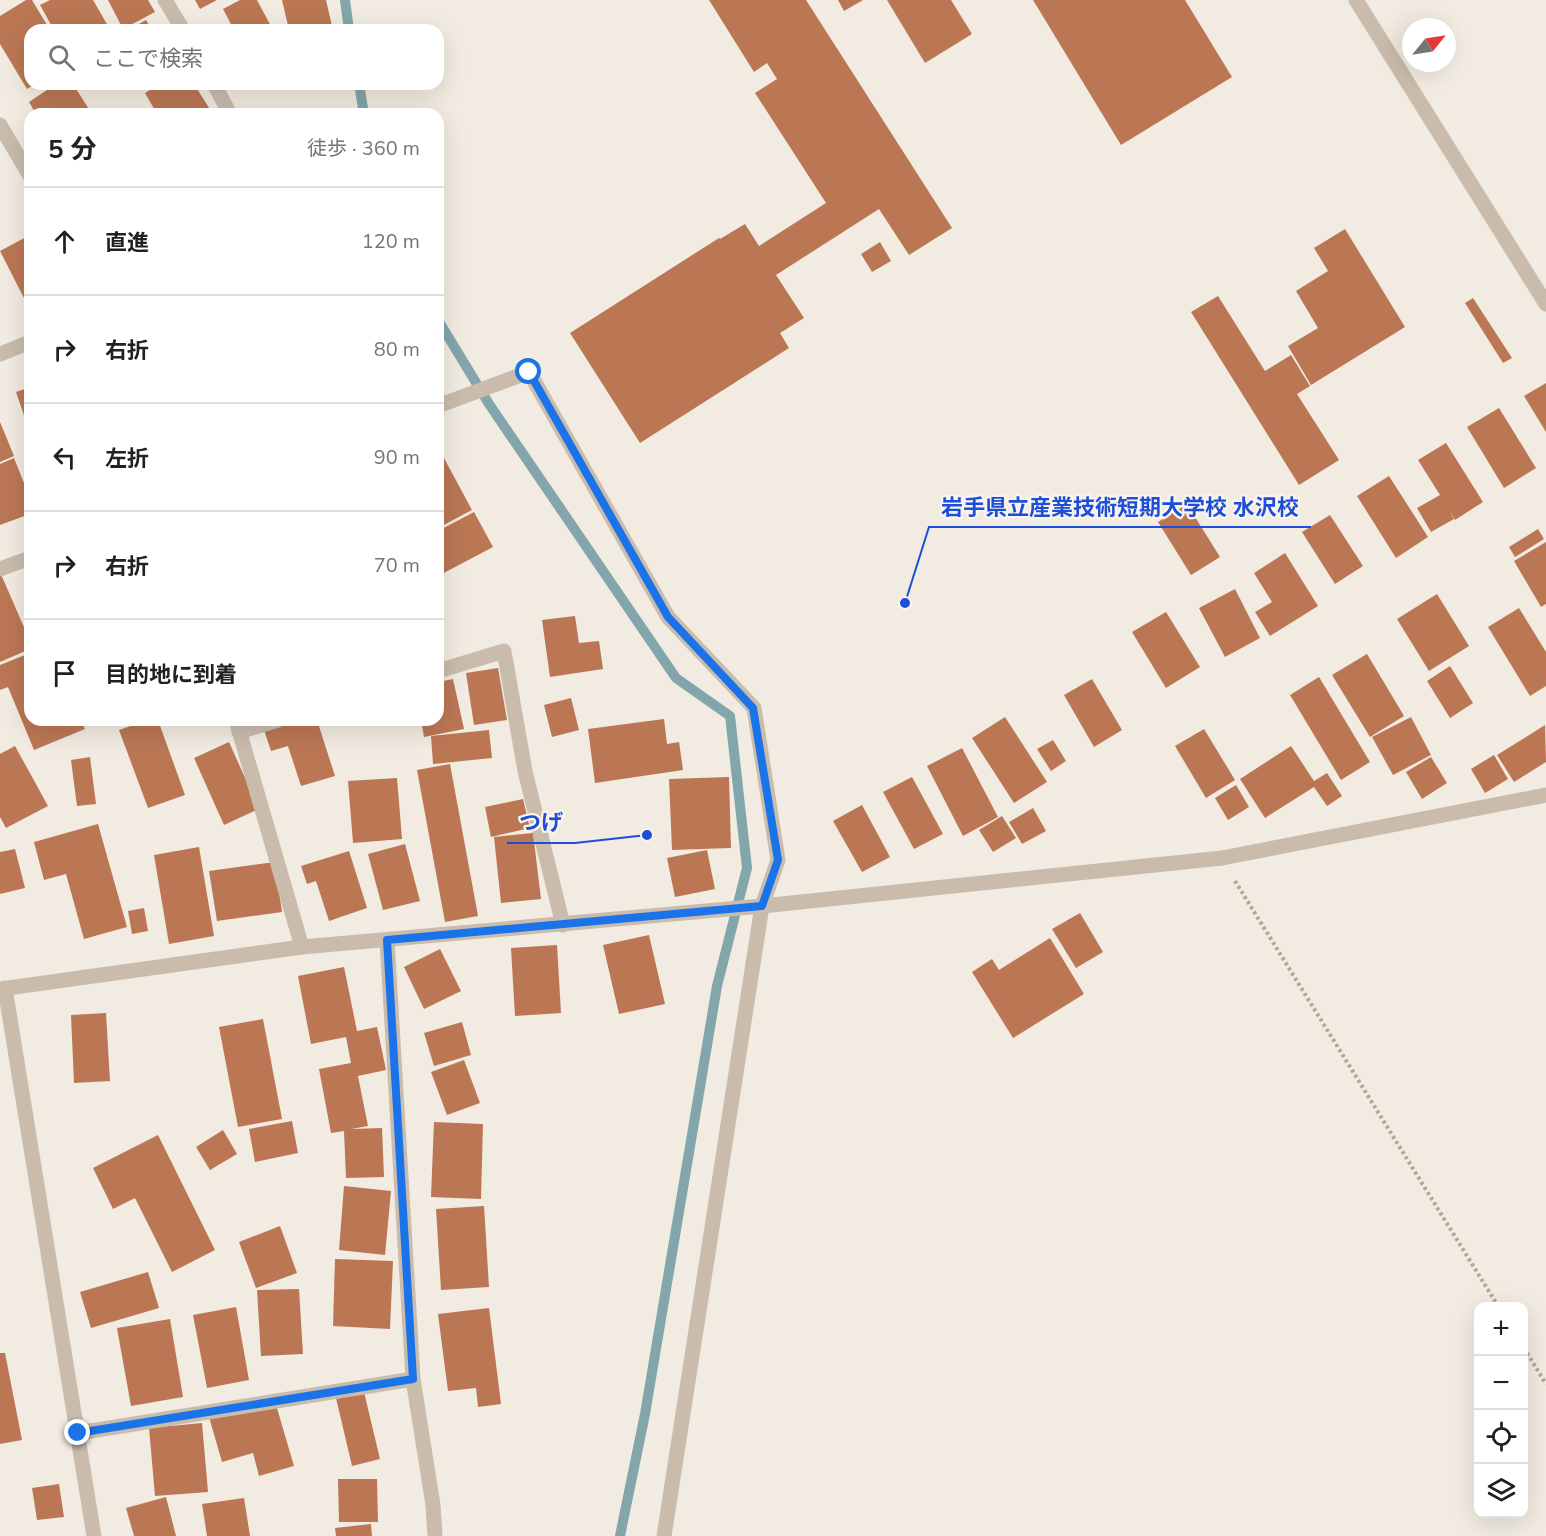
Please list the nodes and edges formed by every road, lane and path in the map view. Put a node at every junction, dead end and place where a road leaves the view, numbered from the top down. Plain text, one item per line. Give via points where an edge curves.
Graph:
1 (165, 0) edge
2 (1356, 0) edge
3 (179, 24) edge
4 (217, 90) edge
5 (227, 108) edge
6 (0, 125) edge
7 (24, 166) edge
8 (1546, 304) edge
9 (24, 344) edge
10 (0, 354) edge
11 (444, 404) edge
12 (24, 560) edge
13 (0, 569) edge
14 (444, 669) edge
15 (237, 726) edge
16 (1546, 795) edge
17 (1222, 858) junction
18 (762, 906) junction
19 (563, 925) junction
20 (387, 940) junction
21 (302, 947) junction
22 (2, 983) edge
23 (1496, 1302) edge
24 (1528, 1355) edge
25 (413, 1379) junction
26 (1546, 1384) edge
27 (78, 1433) junction
28 (94, 1536) edge
29 (435, 1536) edge
30 (664, 1536) edge

1 - 3 street
2 - 8 street
4 - 5 street
6 - 7 street
9 - 10 street
11 - 18 street via 529,372 668,617 753,708 778,860
12 - 13 street
14 - 19 street via 504,651 525,771
15 - 21 street
16 - 17 street
17 - 18 street
17 - 23 path
18 - 19 street
18 - 30 street
19 - 20 street
20 - 21 street
20 - 25 street
21 - 22 street
22 - 27 street
24 - 26 path
25 - 27 street
25 - 29 street
27 - 28 street

